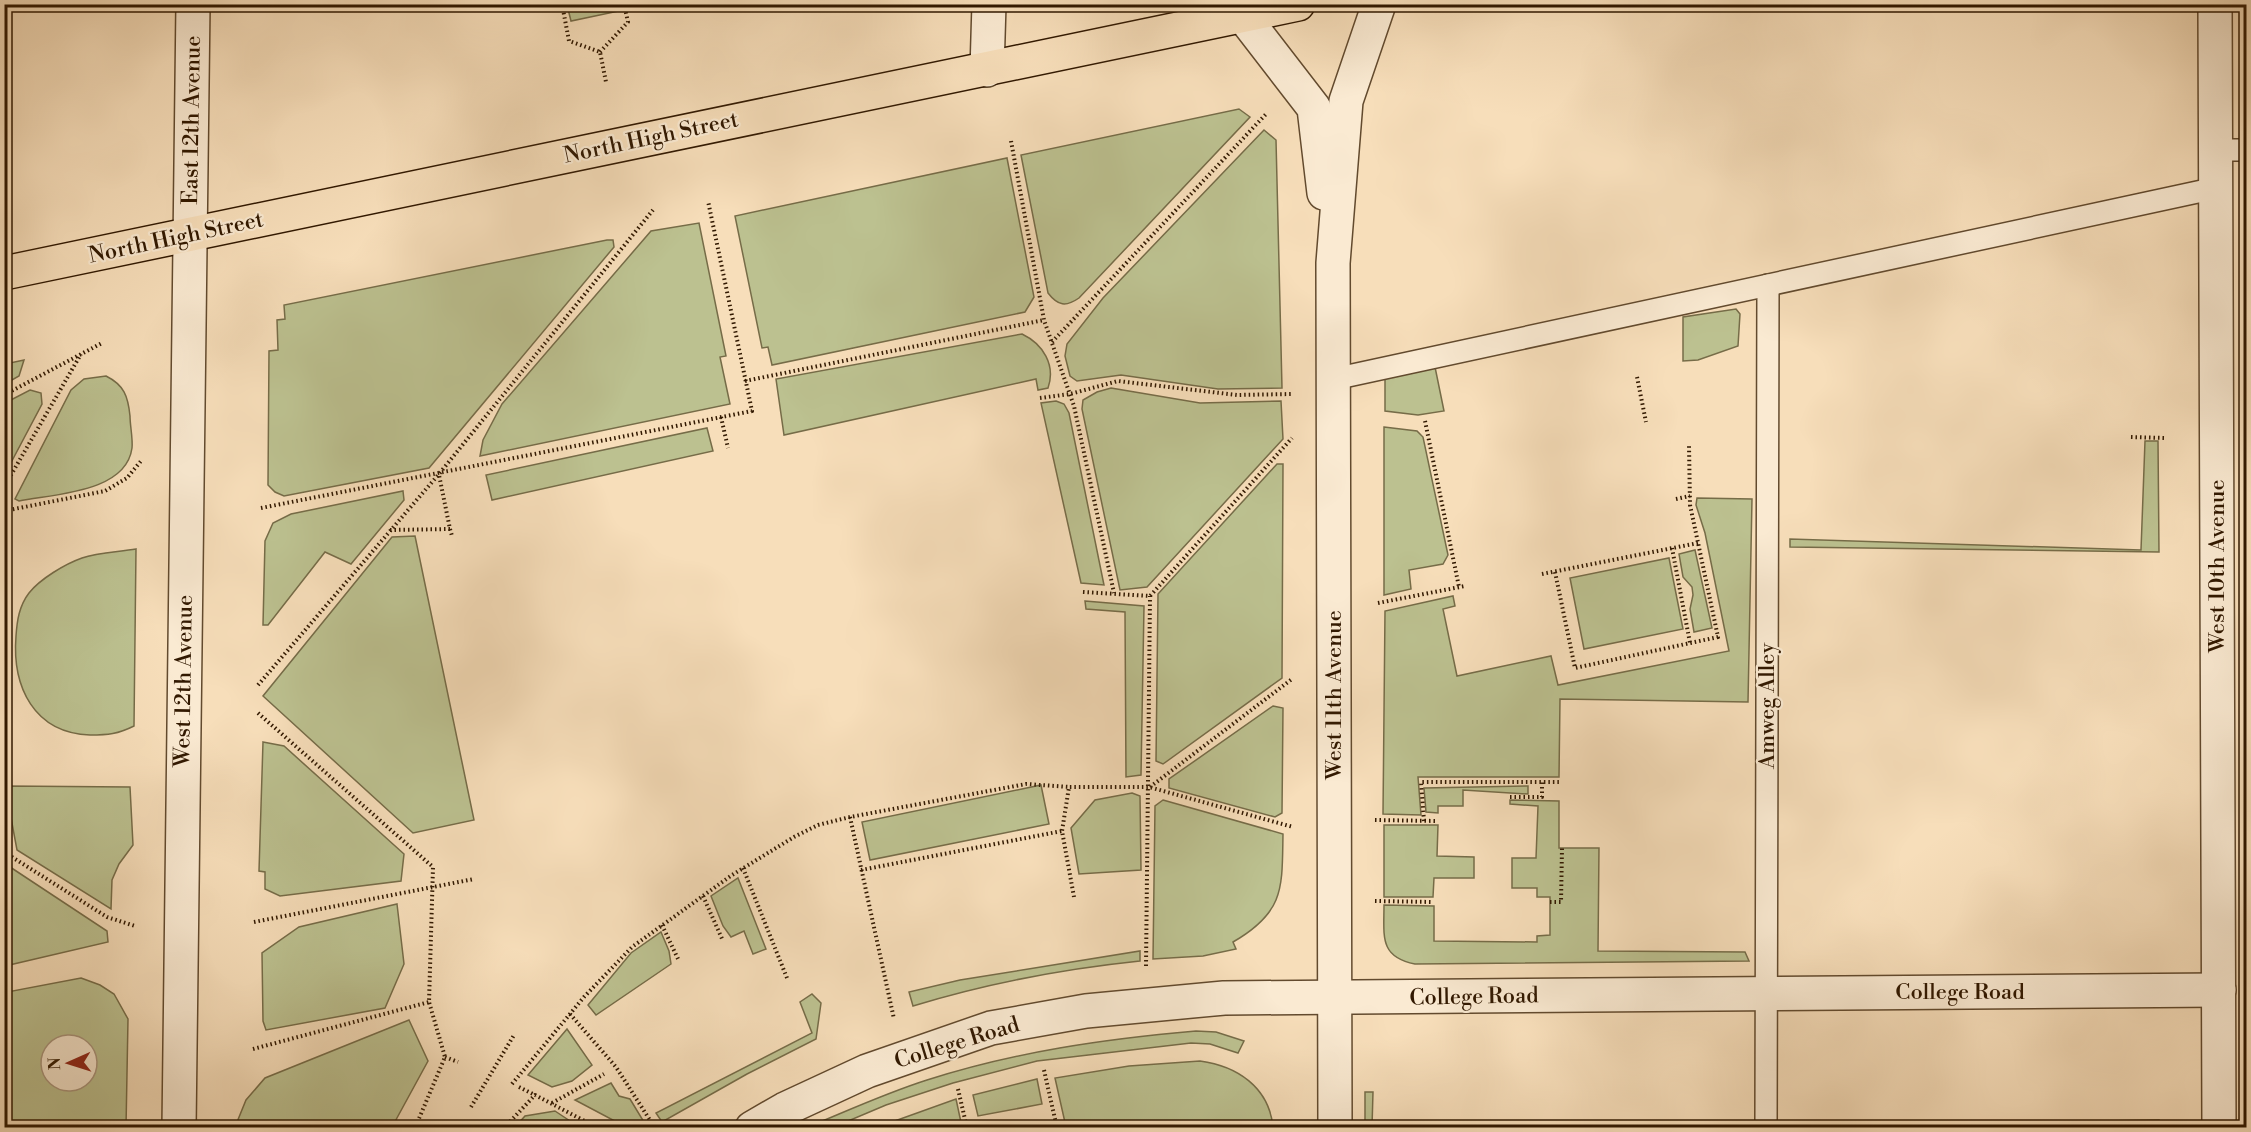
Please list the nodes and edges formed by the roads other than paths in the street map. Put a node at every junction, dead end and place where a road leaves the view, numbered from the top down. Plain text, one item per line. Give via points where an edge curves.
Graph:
1 (193, 4) edge
2 (989, 4) edge
3 (1298, 4) edge
4 (1379, 4) edge
5 (2215, 4) edge
6 (1244, 16) junction
7 (987, 70) junction
8 (2231, 150) edge
9 (2216, 188) junction
10 (190, 235) junction
11 (1333, 263) junction
12 (4, 273) edge
13 (1768, 285) junction
14 (1334, 379) junction
15 (2219, 990) junction
16 (1766, 993) junction
17 (1334, 998) junction
18 (179, 1128) edge
19 (752, 1128) edge
20 (1335, 1128) edge
21 (1766, 1128) edge
22 (2219, 1128) edge

1 - 10 street, East 12th Avenue
2 - 7 street
3 - 6 main road, North High Street
4 - 11 street, West 11th Avenue via 1346,101
5 - 8 street, West 10th Avenue
6 - 7 main road, North High Street
6 - 11 street, West 11th Avenue via 1314,108
7 - 10 main road, North High Street
8 - 9 street, West 10th Avenue
9 - 13 lane
9 - 15 street, West 10th Avenue
10 - 12 main road, North High Street
10 - 18 street, West 12th Avenue
11 - 14 street, West 11th Avenue
13 - 14 lane
13 - 16 lane, Amweg Alley
14 - 17 street, West 11th Avenue
15 - 16 street, College Road
15 - 22 street, West 10th Avenue
16 - 17 street, College Road
16 - 21 lane, Amweg Alley
17 - 19 street, College Road via 1224,998 1086,1011 991,1028 867,1071
17 - 20 street, West 11th Avenue

